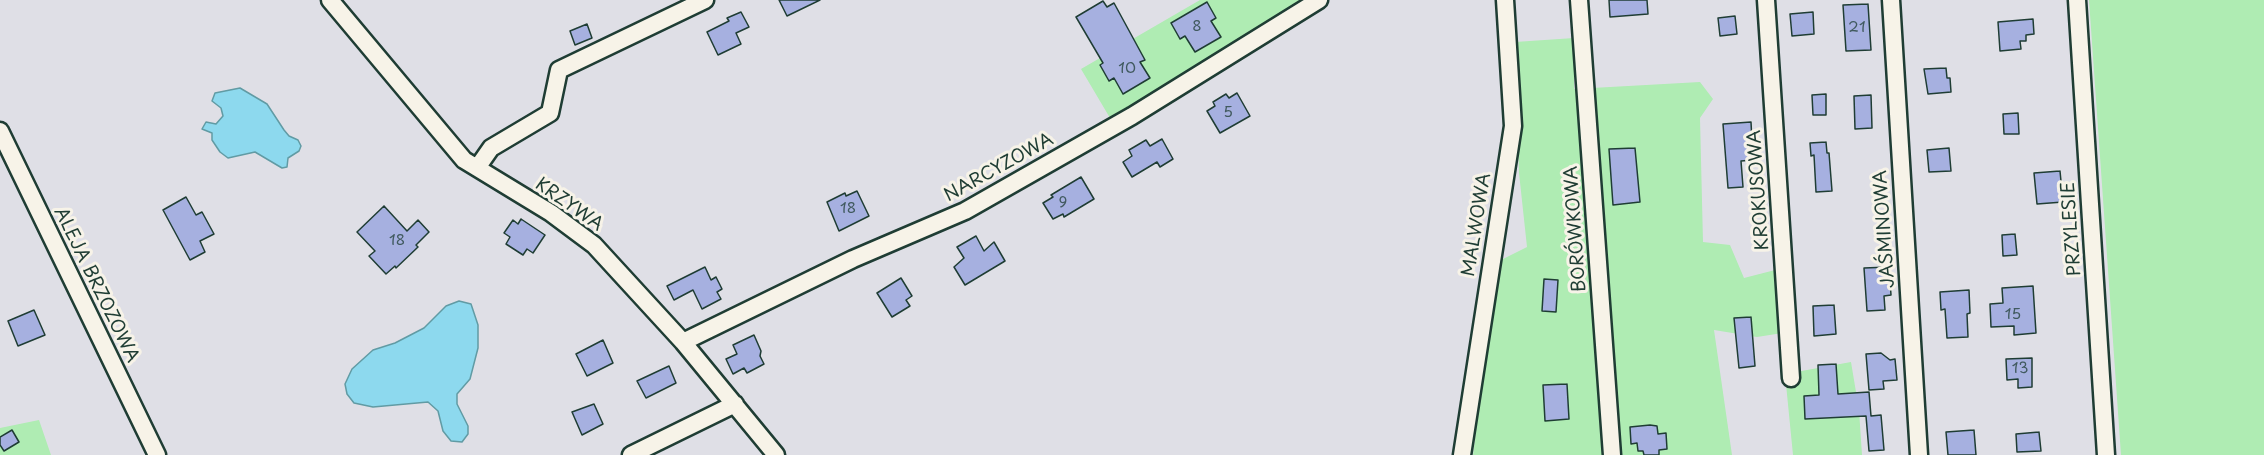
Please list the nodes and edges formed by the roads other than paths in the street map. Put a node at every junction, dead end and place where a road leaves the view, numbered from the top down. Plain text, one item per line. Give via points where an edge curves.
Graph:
1 (330, 0) edge
2 (705, 0) edge
3 (1319, 0) edge
4 (1505, 0) edge
5 (1579, 0) edge
6 (1766, 0) edge
7 (1891, 0) edge
8 (2077, 0) edge
9 (0, 131) edge
10 (477, 168) junction
11 (683, 342) junction
12 (1791, 378) dead end
13 (735, 404) junction
14 (157, 455) edge
15 (631, 455) edge
16 (776, 455) edge
17 (1461, 455) edge
18 (1612, 455) edge
19 (1919, 455) edge
20 (2106, 455) edge

1 - 10 street, KRZYWA via 451,146
2 - 10 street via 559,70 550,113 491,148
3 - 11 street, NARCYZOWA via 1132,116 965,211 853,259
4 - 17 street, MALWOWA via 1513,126
5 - 18 street, BORÓWKOWA
6 - 12 street, KROKUSOWA
7 - 19 street, JAŚMINOWA
8 - 20 street, PRZYLESIE
9 - 14 street, ALEJA BRZOZOWA
10 - 11 street, KRZYWA via 551,213 594,245
11 - 13 street, KRZYWA
13 - 15 street
13 - 16 street, KRZYWA

